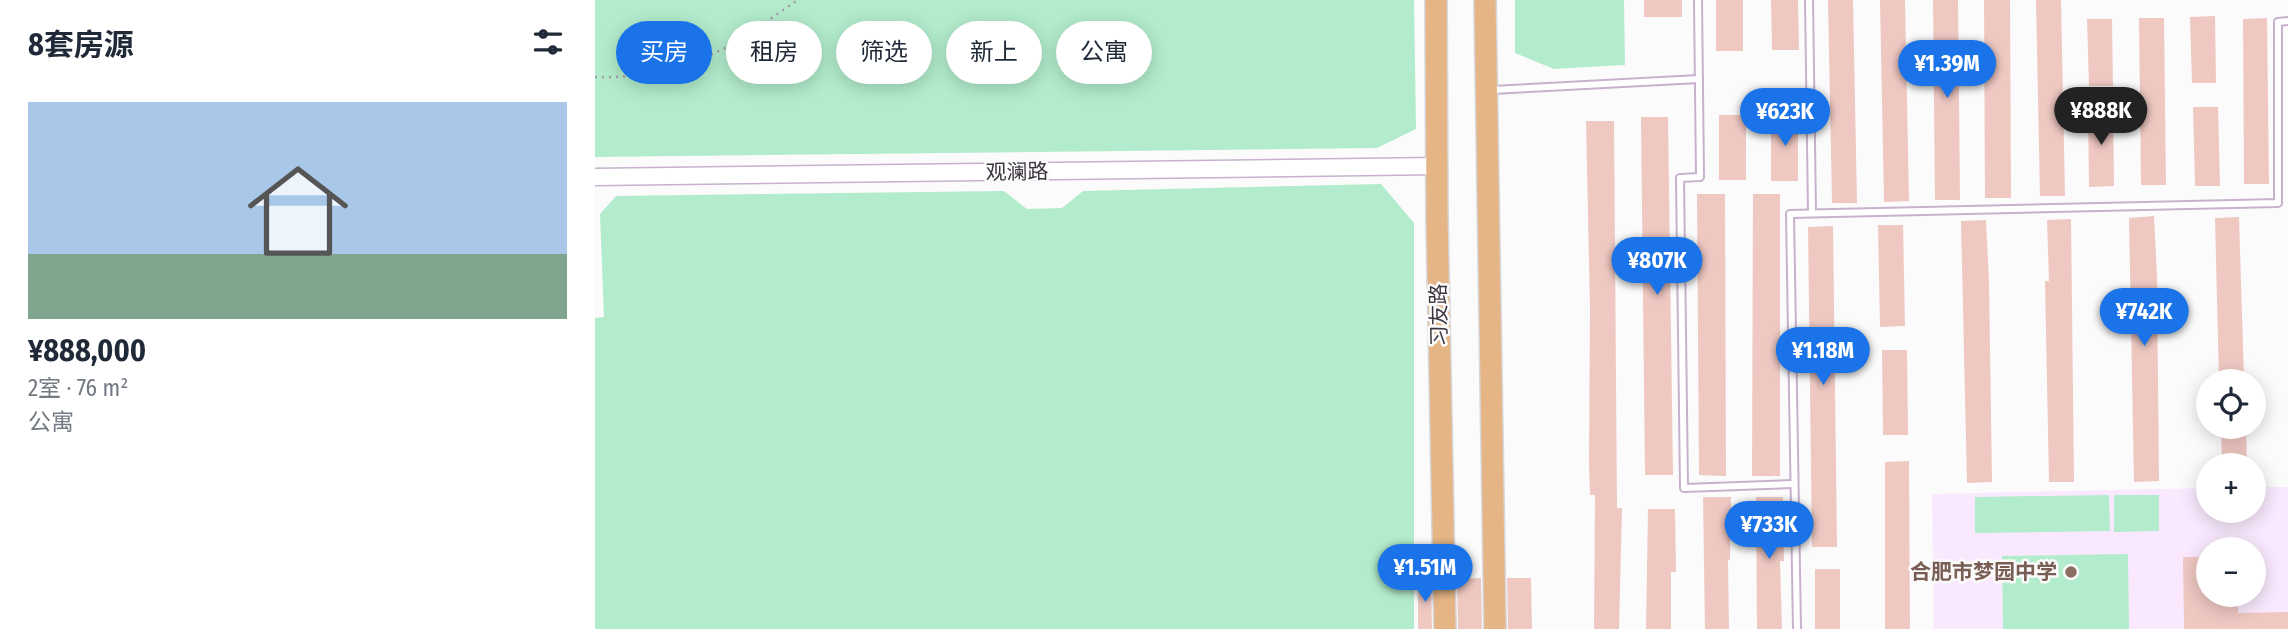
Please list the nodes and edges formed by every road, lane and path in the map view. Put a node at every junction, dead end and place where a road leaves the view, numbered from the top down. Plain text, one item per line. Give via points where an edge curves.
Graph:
1 (798, 0) edge
2 (1436, 0) edge
3 (1485, 0) edge
4 (1698, 0) edge
5 (1809, 0) edge
6 (2288, 21) edge
7 (595, 77) edge
8 (1699, 79) junction
9 (1486, 90) junction
10 (1438, 166) junction
11 (595, 177) edge
12 (1812, 214) junction
13 (1794, 484) junction
14 (1445, 629) edge
15 (1495, 629) edge
16 (1797, 629) edge

1 - 7 path via 723,49 675,68
2 - 10 main road, 习友路
3 - 9 main road
4 - 8 lane
5 - 12 lane
6 - 12 lane via 2278,22 2279,203
8 - 9 lane
8 - 13 lane via 1700,177 1680,178 1684,488
9 - 15 main road
10 - 11 street, 观澜路
10 - 14 main road, 习友路
12 - 13 lane via 1790,214
13 - 16 lane

